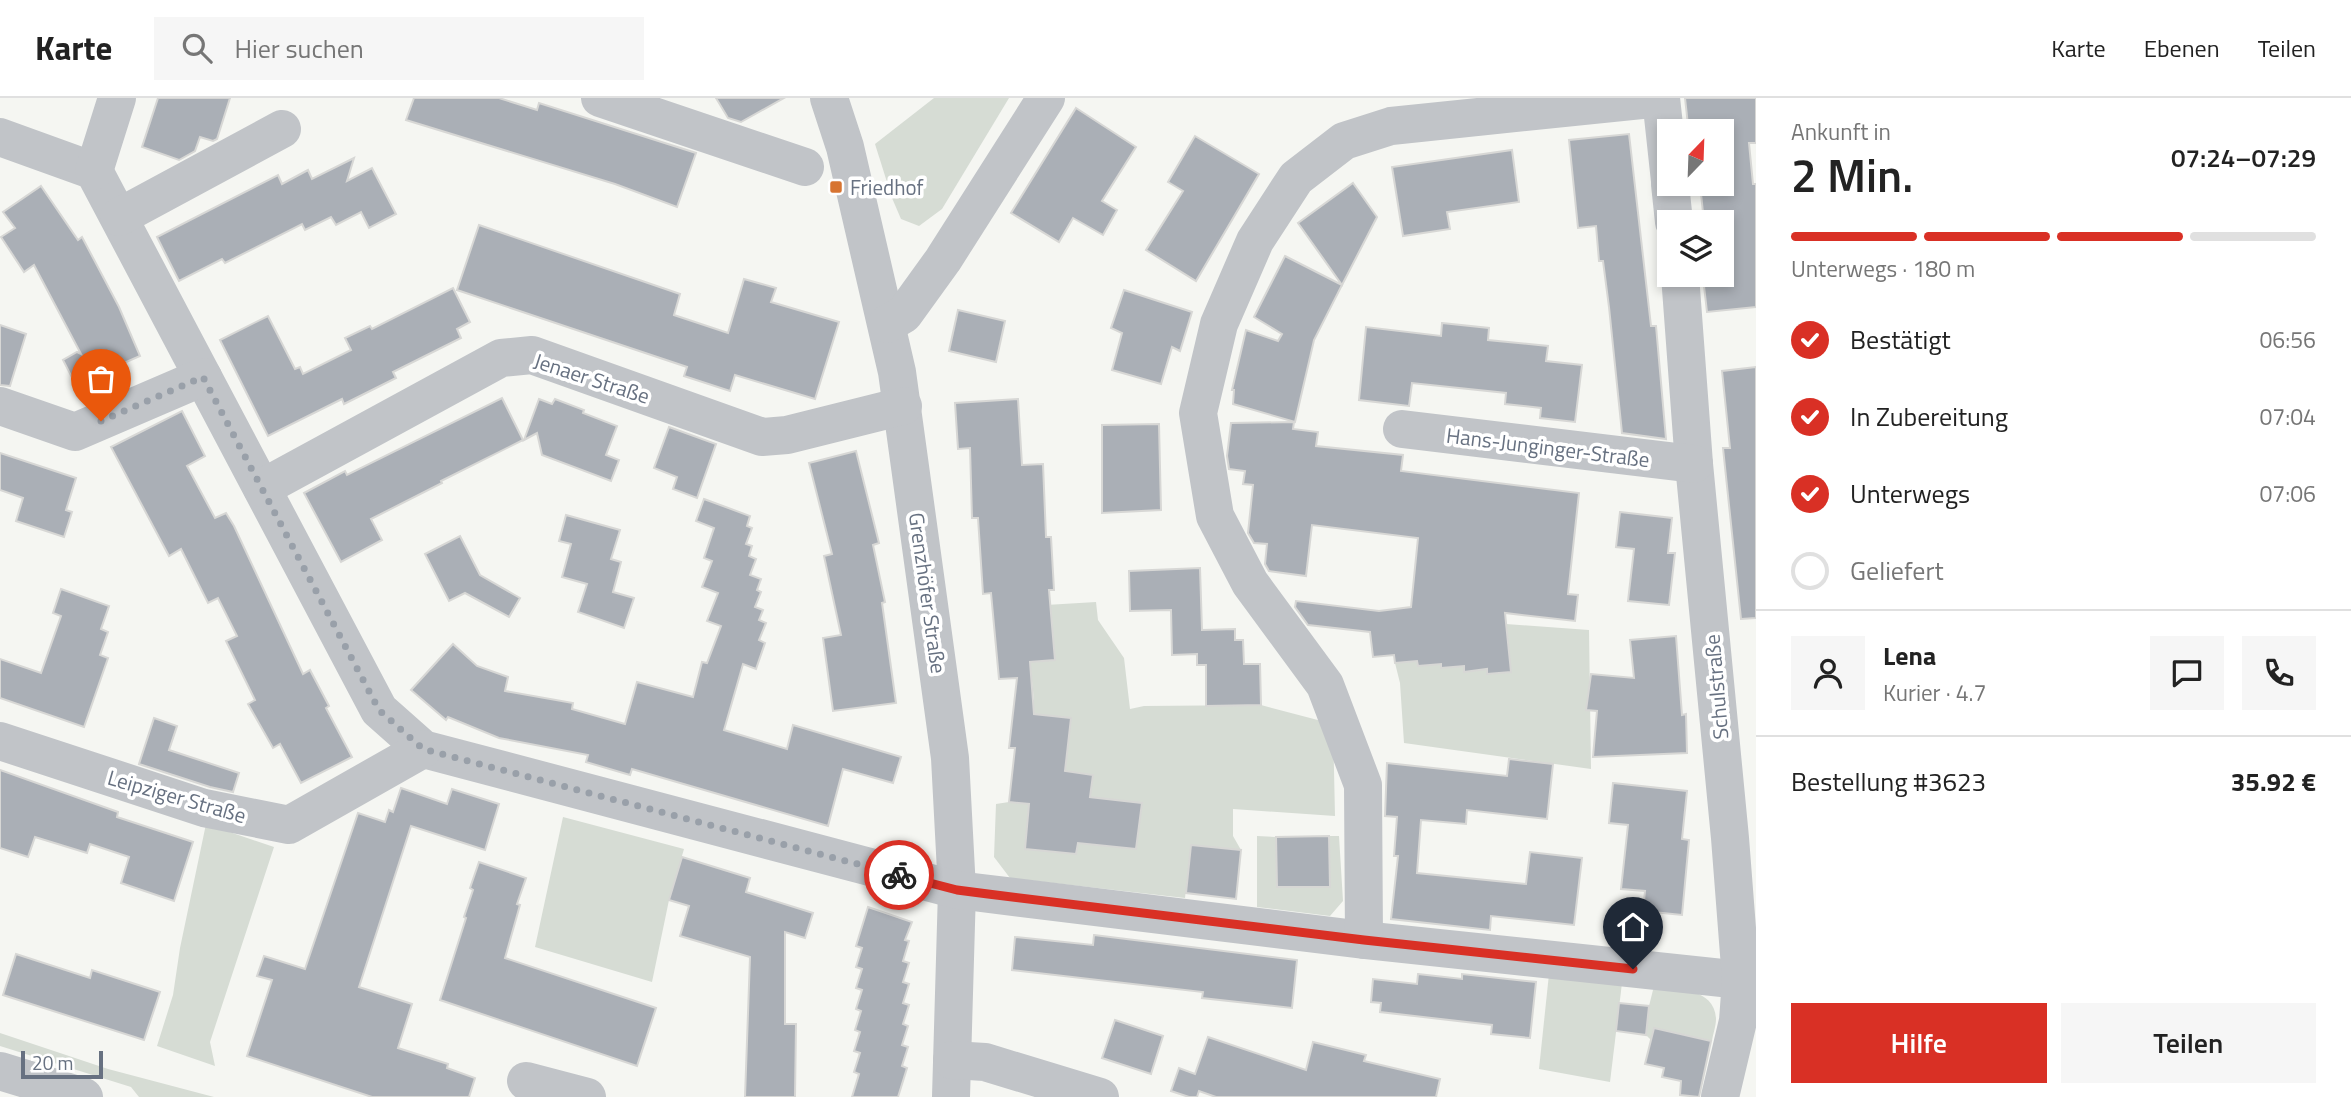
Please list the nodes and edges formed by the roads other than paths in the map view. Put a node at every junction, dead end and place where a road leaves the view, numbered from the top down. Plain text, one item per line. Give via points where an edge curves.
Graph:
1 (117, 98) edge
2 (828, 98) edge
3 (1046, 98) edge
4 (1661, 98) edge
5 (603, 99) edge
6 (1663, 119) edge
7 (282, 129) dead end
8 (0, 137) edge
9 (805, 167) dead end
10 (94, 171) junction
11 (119, 217) junction
12 (1681, 287) edge
13 (887, 324) junction
14 (203, 377) junction
15 (0, 406) edge
16 (903, 406) junction
17 (1402, 429) dead end
18 (1694, 464) junction
19 (262, 488) junction
20 (0, 741) edge
21 (423, 749) junction
22 (957, 890) junction
23 (1364, 940) junction
24 (1748, 980) edge
25 (0, 1070) edge
26 (951, 1079) edge
27 (526, 1080) dead end
28 (84, 1097) edge
29 (587, 1097) edge
30 (1100, 1097) edge
31 (1720, 1097) edge

1 - 10 street
2 - 13 street, Grenzhöfer Straße via 845,147
3 - 13 street via 943,260 904,314
4 - 6 street
4 - 23 street via 1391,126 1344,141 1297,178 1255,241 1219,324 1198,413 1215,516 1250,583 1325,685 1363,785
5 - 9 street
7 - 11 street
8 - 10 street
10 - 11 street
11 - 14 street
12 - 18 street, Schulstraße
13 - 16 street, Grenzhöfer Straße
14 - 15 street via 75,432
14 - 19 street
16 - 19 street, Jenaer Straße via 762,437 532,355 501,358
16 - 22 street, Grenzhöfer Straße via 950,758
17 - 18 street, Hans-Junginger-Straße
18 - 24 street, Schulstraße
19 - 21 street via 379,710
20 - 21 street, Leipziger Straße via 204,808 289,825
21 - 22 street
22 - 23 street
22 - 26 street, Grenzhöfer Straße
23 - 24 street
24 - 31 street, Schulstraße
25 - 28 street
26 - 30 street via 985,1062
27 - 29 street

